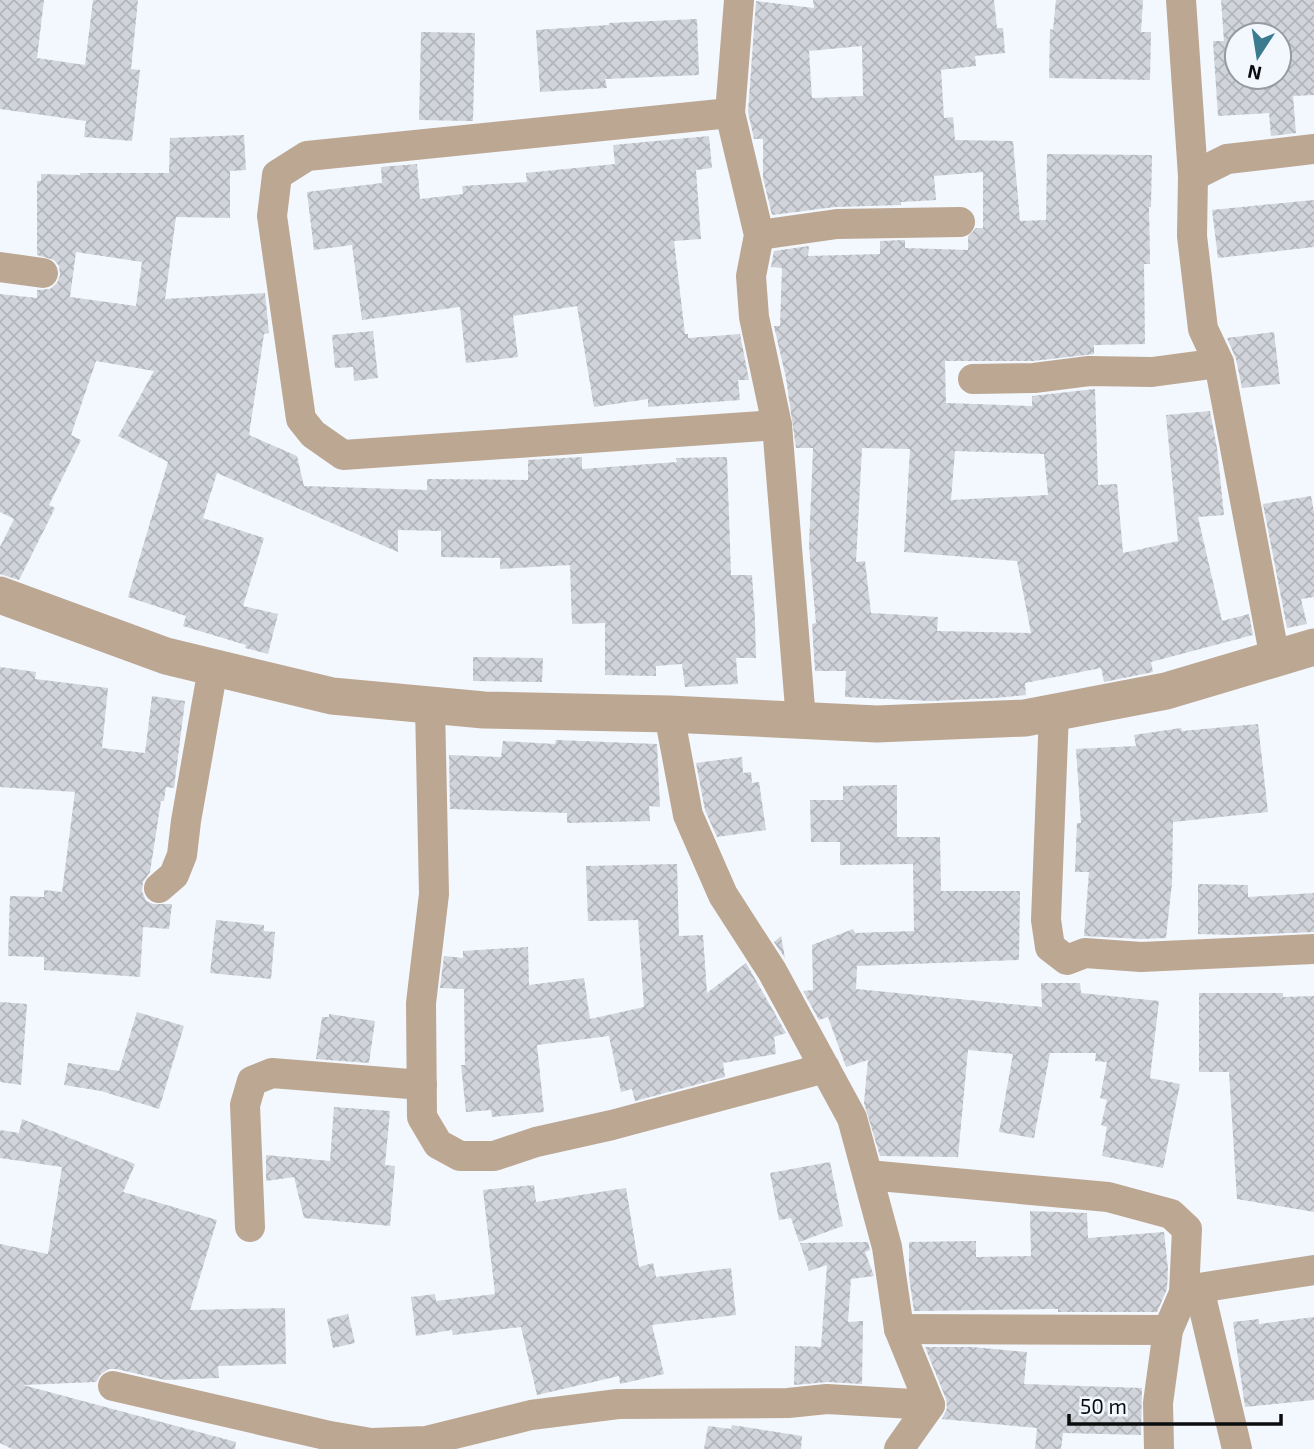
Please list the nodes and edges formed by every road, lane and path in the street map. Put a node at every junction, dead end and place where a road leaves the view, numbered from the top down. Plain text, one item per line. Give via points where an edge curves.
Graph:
1 (738, 0) edge
2 (1181, 0) edge
3 (730, 113) junction
4 (1314, 149) edge
5 (1193, 176) junction
6 (960, 222) dead end
7 (759, 235) junction
8 (0, 267) edge
9 (43, 272) dead end
10 (1219, 363) junction
11 (973, 379) dead end
12 (777, 425) junction
13 (0, 596) edge
14 (1314, 647) edge
15 (1275, 659) junction
16 (214, 667) junction
17 (430, 705) junction
18 (1054, 712) junction
19 (669, 714) junction
20 (801, 720) junction
21 (159, 888) dead end
22 (1314, 949) edge
23 (825, 1068) junction
24 (422, 1085) junction
25 (868, 1175) junction
26 (250, 1227) dead end
27 (1314, 1270) edge
28 (1192, 1290) junction
29 (899, 1329) junction
30 (1168, 1330) junction
31 (113, 1386) dead end
32 (930, 1405) junction
33 (329, 1443) edge
34 (899, 1449) edge
35 (1159, 1449) edge
36 (1237, 1449) edge

1 - 3 street
2 - 5 street
3 - 7 street
3 - 12 street via 307,156 277,175 272,216 301,419 313,434 343,455
4 - 5 street via 1227,159
5 - 10 street via 1192,236 1203,329
6 - 7 street via 836,225
7 - 12 street via 751,276 754,317
8 - 9 street
10 - 11 street via 1152,372
10 - 15 street
12 - 20 street
13 - 16 street via 166,656
14 - 15 street
15 - 18 street via 1166,691
16 - 17 street via 332,696
16 - 21 street via 182,855 174,875
17 - 19 street
17 - 24 street via 434,894 421,1003
18 - 20 street via 1025,718 877,724
18 - 22 street via 1046,920 1050,947 1067,960 1085,953 1140,957
19 - 20 street
19 - 23 street via 688,816 723,895 772,971
23 - 24 street via 494,1156 460,1156 438,1144 422,1117
23 - 25 street via 852,1118
24 - 26 street via 272,1073 252,1081 245,1105
25 - 28 street via 1108,1197 1171,1214 1187,1229
25 - 29 street via 887,1247
27 - 28 street
28 - 30 street
28 - 36 street
29 - 30 street
29 - 32 street
30 - 35 street via 1158,1403
31 - 33 street
32 - 33 street via 827,1399 618,1404 531,1415 426,1441
32 - 34 street

